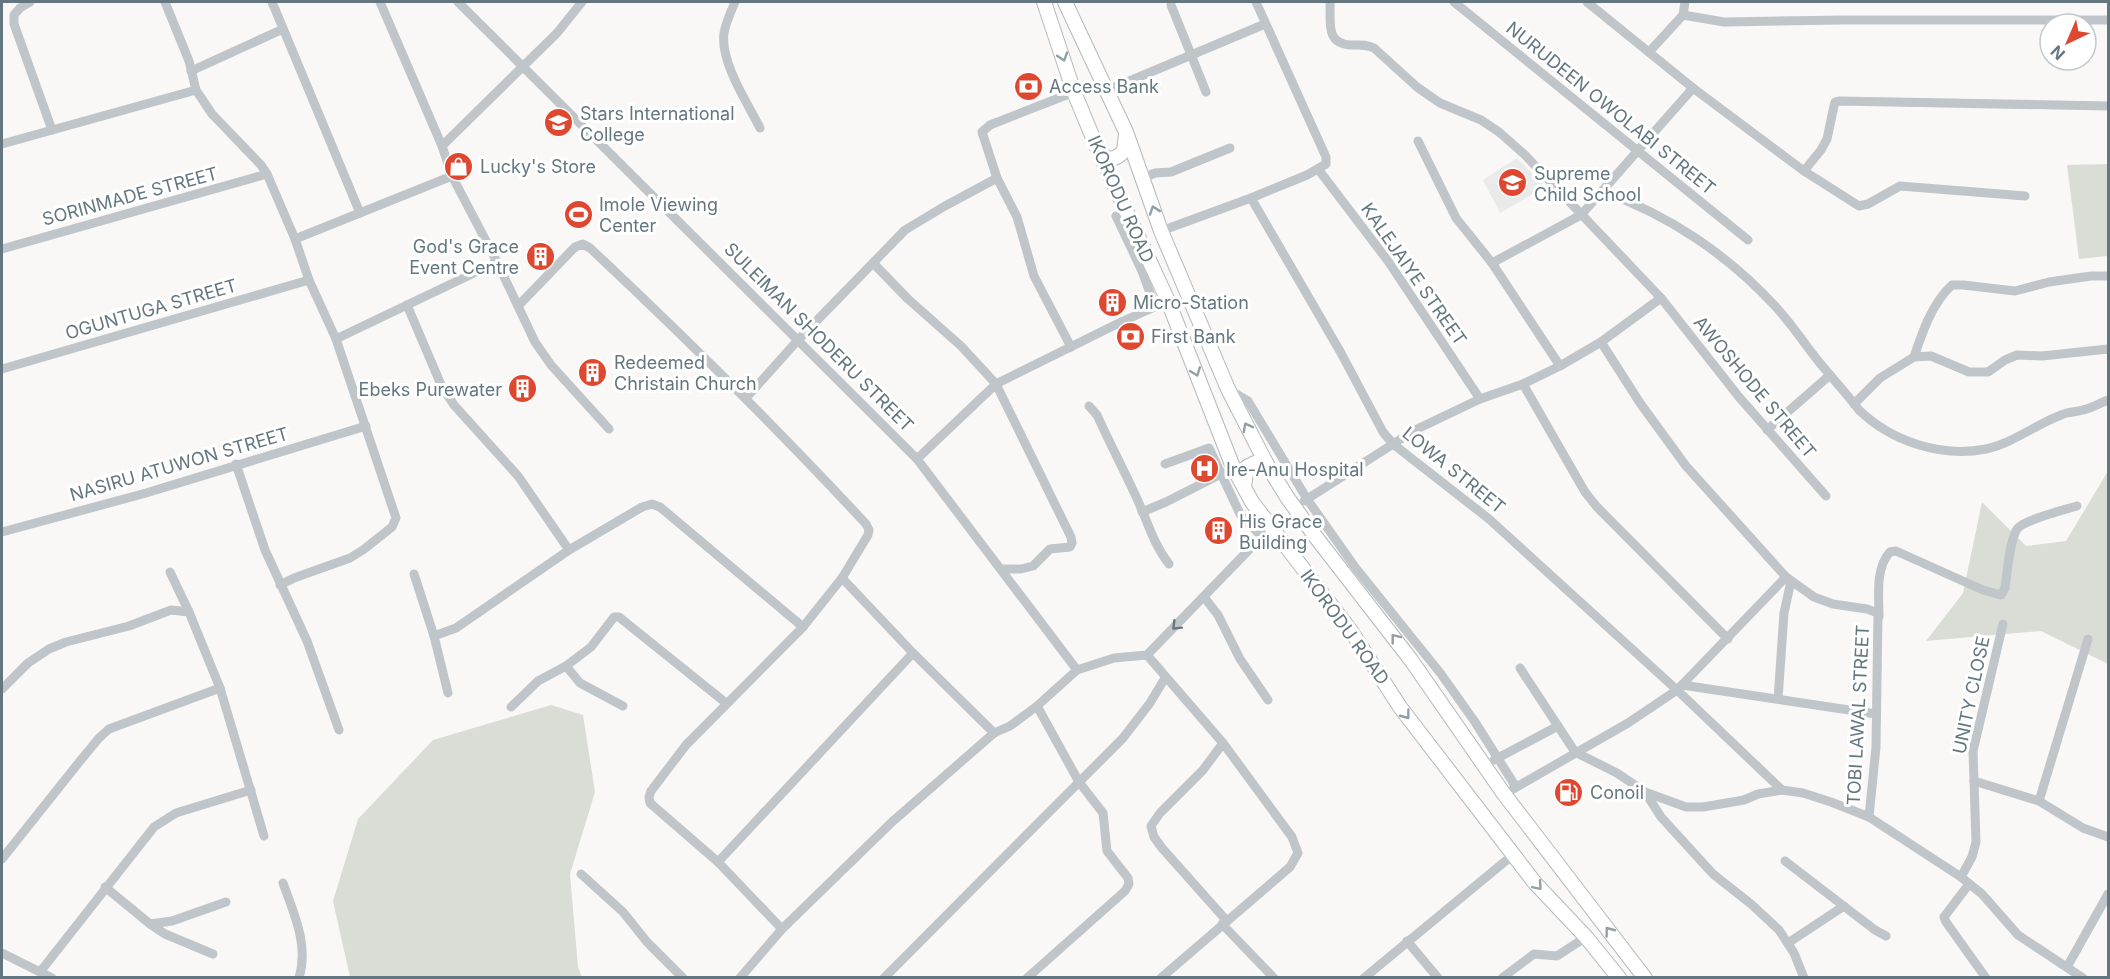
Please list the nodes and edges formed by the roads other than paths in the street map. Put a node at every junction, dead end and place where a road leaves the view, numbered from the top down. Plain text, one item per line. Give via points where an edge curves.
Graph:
1 (30, 2) edge
2 (165, 2) edge
3 (272, 2) edge
4 (380, 2) edge
5 (458, 2) edge
6 (582, 2) edge
7 (735, 2) edge
8 (1044, 2) edge
9 (1065, 2) edge
10 (1256, 2) edge
11 (1330, 2) edge
12 (1454, 2) edge
13 (1587, 2) edge
14 (1685, 2) edge
15 (1171, 5) dead end
16 (1683, 15) junction
17 (2109, 20) edge
18 (1265, 24) junction
19 (283, 29) junction
20 (1650, 51) junction
21 (1191, 55) junction
22 (524, 66) junction
23 (191, 71) junction
24 (1693, 88) junction
25 (196, 90) junction
26 (1108, 90) junction
27 (1074, 92) junction
28 (1206, 92) dead end
29 (2109, 106) edge
30 (760, 128) dead end
31 (52, 130) junction
32 (1126, 132) junction
33 (1418, 141) dead end
34 (2, 144) edge
35 (442, 146) junction
36 (1230, 148) dead end
37 (1098, 150) junction
38 (1638, 151) junction
39 (1318, 169) junction
40 (1804, 171) junction
41 (267, 174) junction
42 (452, 176) junction
43 (997, 178) junction
44 (1143, 178) junction
45 (1604, 192) junction
46 (2025, 196) dead end
47 (1251, 198) junction
48 (360, 213) junction
49 (1581, 215) junction
50 (1116, 216) dead end
51 (1161, 231) junction
52 (294, 239) junction
53 (1748, 240) dead end
54 (2, 249) edge
55 (497, 262) junction
56 (1492, 263) junction
57 (874, 264) junction
58 (2109, 276) edge
59 (309, 280) junction
60 (1661, 298) junction
61 (1161, 304) junction
62 (407, 305) junction
63 (519, 305) junction
64 (336, 339) junction
65 (798, 340) junction
66 (1601, 342) junction
67 (1071, 347) junction
68 (2109, 349) edge
69 (1914, 357) junction
70 (1560, 366) junction
71 (2, 369) edge
72 (1830, 375) junction
73 (996, 384) junction
74 (1523, 384) junction
75 (1228, 390) junction
76 (746, 398) junction
77 (1480, 399) junction
78 (2109, 400) edge
79 (1854, 404) junction
80 (1089, 406) dead end
81 (366, 426) junction
82 (609, 429) dead end
83 (1767, 430) junction
84 (1393, 444) junction
85 (917, 459) junction
86 (1266, 463) junction
87 (236, 464) junction
88 (1165, 464) dead end
89 (1233, 467) junction
90 (1220, 474) junction
91 (1244, 488) junction
92 (1826, 496) dead end
93 (1307, 499) junction
94 (2077, 506) dead end
95 (1294, 507) junction
96 (1142, 512) junction
97 (2, 532) edge
98 (1266, 532) junction
99 (569, 550) junction
100 (1169, 564) dead end
101 (1001, 569) junction
102 (170, 572) dead end
103 (414, 574) dead end
104 (842, 578) junction
105 (1788, 579) junction
106 (280, 585) junction
107 (1204, 597) junction
108 (189, 612) junction
109 (1879, 615) junction
110 (2004, 624) dead end
111 (803, 627) junction
112 (434, 636) junction
113 (1728, 639) junction
114 (2088, 639) dead end
115 (913, 653) junction
116 (1147, 655) junction
117 (566, 666) junction
118 (1520, 668) dead end
119 (1077, 670) junction
120 (1165, 678) junction
121 (1680, 687) junction
122 (220, 688) junction
123 (2, 689) edge
124 (448, 693) dead end
125 (1778, 699) junction
126 (1268, 700) dead end
127 (726, 703) junction
128 (623, 706) dead end
129 (1037, 706) junction
130 (511, 707) dead end
131 (1876, 714) junction
132 (1558, 726) junction
133 (339, 730) dead end
134 (994, 733) junction
135 (1223, 743) junction
136 (1575, 752) junction
137 (1491, 761) junction
138 (1974, 781) junction
139 (1079, 782) junction
140 (251, 790) junction
141 (1510, 790) junction
142 (1782, 790) junction
143 (1645, 792) junction
144 (2039, 801) junction
145 (1869, 817) junction
146 (264, 836) dead end
147 (2109, 837) edge
148 (1514, 854) junction
149 (2, 859) edge
150 (1785, 861) dead end
151 (718, 862) junction
152 (581, 874) dead end
153 (1961, 877) junction
154 (283, 883) dead end
155 (1969, 884) junction
156 (105, 887) junction
157 (2109, 894) edge
158 (226, 902) dead end
159 (1844, 906) junction
160 (1224, 922) junction
161 (150, 924) junction
162 (782, 929) junction
163 (1886, 936) dead end
164 (1586, 937) junction
165 (1407, 941) junction
166 (1788, 943) junction
167 (2, 953) edge
168 (213, 954) dead end
169 (2067, 967) junction
170 (40, 972) junction
171 (51, 978) edge
172 (299, 978) edge
173 (683, 978) edge
174 (740, 978) edge
175 (884, 978) edge
176 (1027, 978) edge
177 (1161, 978) edge
178 (1274, 978) edge
179 (1364, 978) edge
180 (1438, 978) edge
181 (1502, 978) edge
182 (1620, 978) edge
183 (1645, 978) edge
184 (1804, 978) edge
185 (1986, 978) edge
186 (2083, 978) edge

1 - 31 street via 14,15 14,24
2 - 23 street
3 - 19 street
4 - 35 street
5 - 22 street, SULEIMAN SHODERU STREET
6 - 22 street
7 - 30 street via 724,31 724,47
8 -> 27 highway, IKORODU ROAD
9 - 26 highway, IKORODU ROAD
10 - 18 street
11 - 49 street, AWOSHODE STREET via 1334,40 1374,48 1440,103 1499,132
12 - 38 street, NURUDEEN OWOLABI STREET
13 - 20 street
14 - 16 street
15 - 21 street
16 - 17 street via 1724,22
16 - 20 street
18 - 21 street
18 - 39 street via 1326,157 1326,164
19 - 23 street
19 - 48 street
20 - 24 street
21 - 26 street
21 - 28 street
22 - 35 street
22 - 65 street, SULEIMAN SHODERU STREET
23 - 25 street
24 - 38 street
24 - 40 street
25 - 31 street
25 - 41 street via 212,114
26 - 32 highway, IKORODU ROAD
27 - 37 highway, IKORODU ROAD
27 - 43 street via 982,132
29 - 40 street via 1839,101 1835,102 1827,140
31 - 34 street
32 - 37 highway via 1124,152 1120,155 1109,159
32 - 44 highway, IKORODU ROAD
33 - 56 street via 1456,218
35 - 42 street
36 - 44 street via 1171,172 1155,172
37 - 61 highway, IKORODU ROAD
38 - 45 street
38 - 53 street, NURUDEEN OWOLABI STREET
39 - 47 street
39 - 77 street, KALEJAIYE STREET via 1388,261
40 - 46 street via 1859,206 1900,186
41 - 52 street
41 - 54 street, SORINMADE STREET
42 - 48 street
42 - 55 street
43 - 57 street via 906,230
43 - 67 street via 1017,218 1034,276
51 -> 44 highway, IKORODU ROAD
45 - 49 street
45 - 72 street via 1659,215 1744,275 1775,306
47 - 51 street
47 - 84 street, LOWA STREET
48 - 52 street
49 - 56 street
49 - 60 street, AWOSHODE STREET
50 - 61 street
51 - 75 highway, IKORODU ROAD
52 - 59 street
55 - 62 street
55 - 63 street
56 - 70 street
57 - 65 street
57 - 73 street
58 - 69 street via 2063,280 2015,291 1952,285 1939,300
59 - 64 street
59 - 71 street, OGUNTUGA STREET
60 - 66 street
60 - 83 street, AWOSHODE STREET
61 - 67 street
61 -> 89 highway, IKORODU ROAD
62 - 64 street
62 - 99 street via 442,387 518,476
63 - 76 street via 575,247 583,244
63 - 82 street via 542,353
64 - 81 street
65 - 76 street
65 - 85 street, SULEIMAN SHODERU STREET
66 - 70 street
66 - 105 street via 1686,466
67 - 73 street
68 - 69 street via 2017,355 1988,372 1969,372 1931,356
69 - 79 street via 1880,378
70 - 74 street
72 - 79 street
72 - 83 street
73 - 85 street
73 - 101 street via 1072,543 1067,548 1050,549 1033,566
74 - 77 street
74 - 113 street via 1597,507
86 -> 75 highway, IKORODU ROAD
75 - 93 street via 1248,401
76 - 104 street via 866,524 868,535
77 - 84 street
78 - 79 street via 2086,410 2061,414 1986,449 1956,451 1906,441 1873,424
80 - 96 street
81 - 87 street, NASIRU ATUWON STREET
81 - 106 street via 396,522 350,558
83 - 92 street, AWOSHODE STREET
84 - 93 street
84 - 121 street, LOWA STREET via 1489,519
85 - 101 street, SULEIMAN SHODERU STREET
86 - 91 highway via 1246,467
86 - 95 highway, IKORODU ROAD
87 - 97 street, NASIRU ATUWON STREET
87 - 106 street
88 - 90 street via 1206,447 1211,450
89 - 90 street
89 - 91 highway, IKORODU ROAD
90 - 96 street
90 - 98 street via 1240,514
91 - 98 highway, IKORODU ROAD
93 - 95 street
93 - 137 street via 1475,722
94 - 109 street, TOBI LAWAL STREET via 2018,528 2001,595 1896,551 1890,552 1880,578
137 -> 95 highway, IKORODU ROAD
96 - 100 street via 1155,544
98 - 107 street
98 -> 148 highway, IKORODU ROAD via 1352,631 1400,707
99 - 111 street via 652,504
99 - 112 street via 456,628
101 - 119 street, SULEIMAN SHODERU STREET
102 - 108 street
103 - 112 street
104 - 111 street
104 - 115 street
105 - 109 street via 1814,597
105 - 113 street
105 - 125 street
106 - 133 street via 307,641
107 -> 116 street
107 - 126 street
108 - 122 street
108 - 123 street via 171,610 49,649
109 - 131 street, TOBI LAWAL STREET
110 - 138 street, UNITY CLOSE via 1973,751
111 - 127 street
112 - 124 street
113 - 121 street
114 - 144 street
115 - 134 street
115 - 151 street
116 - 119 street via 1114,658
116 - 120 street
117 - 127 street via 591,647 614,617 620,617
117 - 128 street via 580,682
117 - 130 street via 538,681
118 - 132 street
119 - 129 street
120 - 135 street
120 - 139 street via 1129,730
121 - 125 street
121 - 136 street via 1628,723
121 - 142 street, LOWA STREET
122 - 140 street
122 - 149 street via 109,729
125 - 131 street
127 - 151 street via 686,745 649,797 650,803
129 - 134 street
129 - 139 street
131 - 145 street, TOBI LAWAL STREET
132 - 136 street
132 - 137 street
134 - 162 street via 892,822
135 - 160 street via 1151,826 1162,848
135 - 160 street via 1292,837 1298,853 1290,867
136 - 141 street
136 - 143 street
137 - 141 highway, IKORODU ROAD
138 - 144 street
138 - 153 street, UNITY CLOSE via 1976,842
139 - 175 street
139 - 176 street via 1103,813 1107,851 1130,884
140 - 146 street
140 - 156 street via 164,818
183 -> 141 highway, IKORODU ROAD
142 - 143 street via 1703,807 1686,807
142 - 145 street via 1822,799
143 - 166 street via 1706,866 1779,930
144 - 147 street via 2083,828
145 - 153 street
148 -> 164 highway, IKORODU ROAD via 1535,883
148 - 165 street
150 - 159 street
151 - 162 street
152 - 173 street via 623,912
153 - 155 street
154 - 172 street via 303,947
155 - 169 street via 2018,935
155 - 185 street via 1944,917
156 - 161 street
156 - 170 street
157 - 169 street
158 - 161 street via 172,921
159 - 163 street
159 - 166 street
160 - 177 street
160 - 178 street
161 - 168 street
162 - 174 street
164 - 181 street via 1557,956 1534,954
164 - 182 highway, IKORODU ROAD
165 - 179 street
165 - 180 street
166 - 184 street
167 - 170 street
169 - 186 street
170 - 171 street

